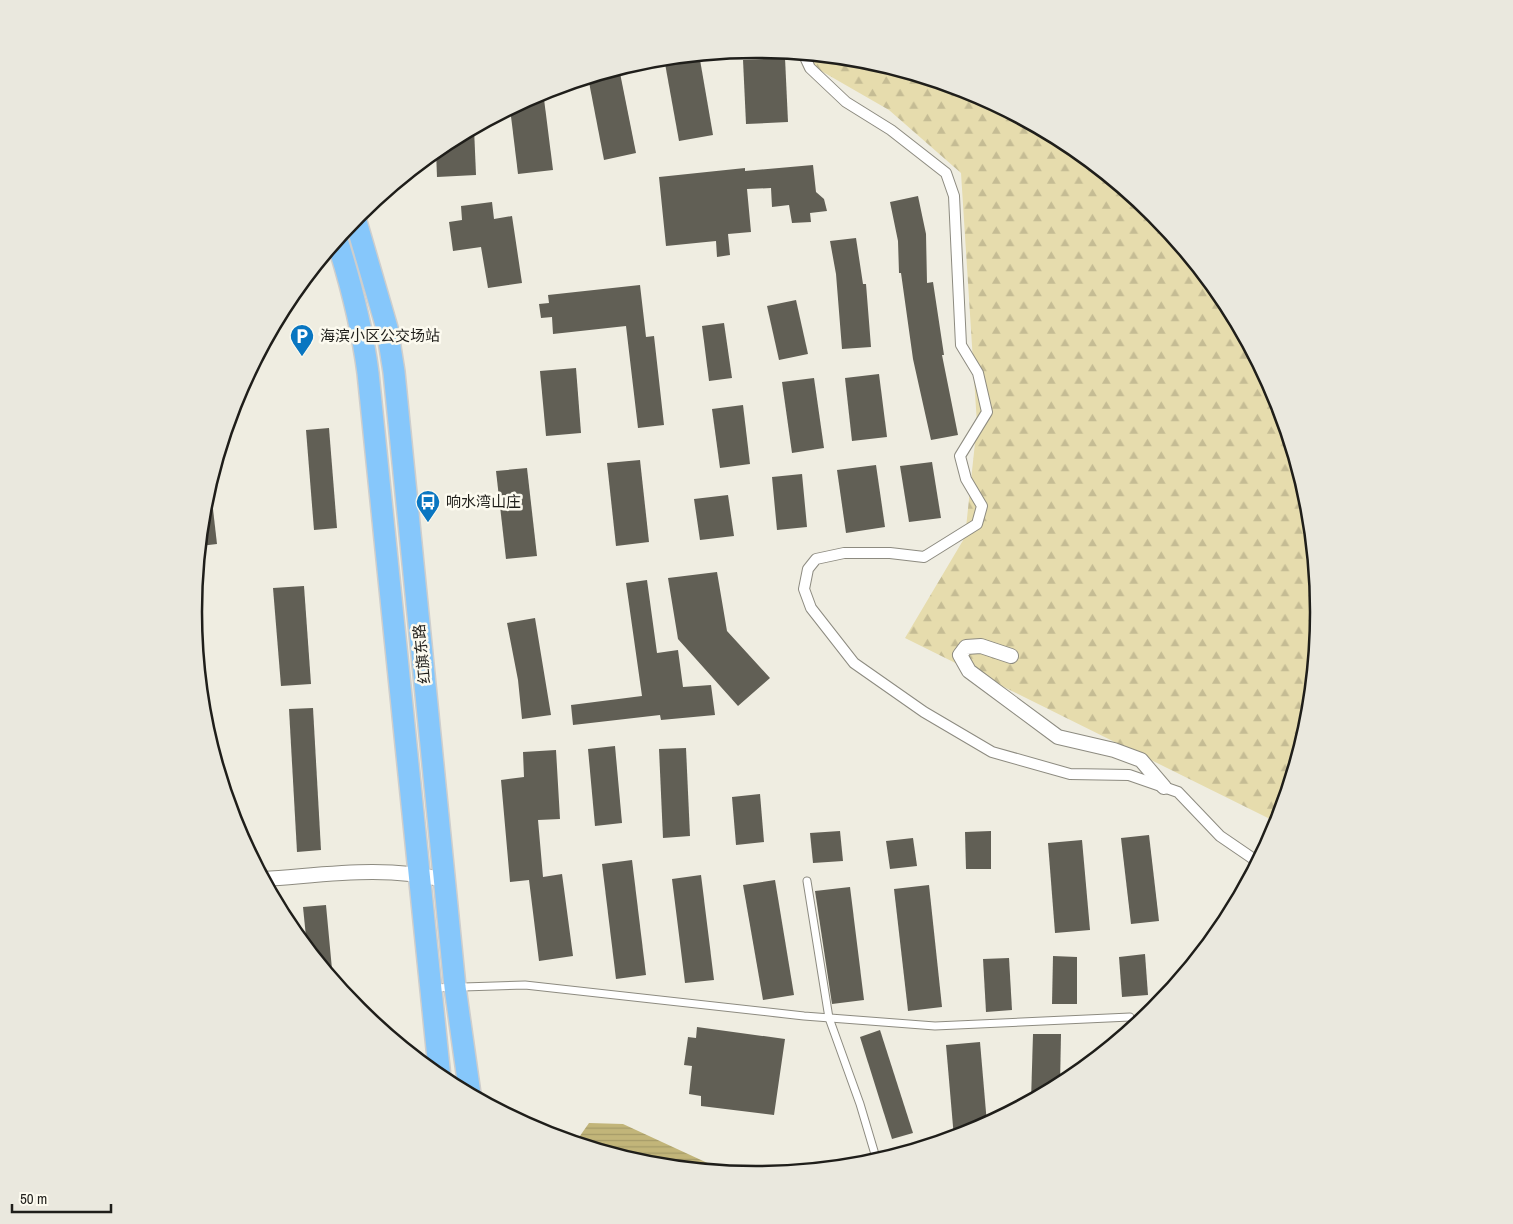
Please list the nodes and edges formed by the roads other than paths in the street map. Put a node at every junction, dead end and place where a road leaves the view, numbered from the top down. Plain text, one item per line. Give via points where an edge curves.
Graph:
1 (806, 60) edge
2 (358, 227) edge
3 (339, 247) edge
4 (1011, 656) dead end
5 (1164, 787) junction
6 (1253, 859) edge
7 (420, 874) junction
8 (271, 879) edge
9 (444, 880) junction
10 (807, 880) dead end
11 (455, 987) junction
12 (431, 988) junction
13 (1130, 1017) dead end
14 (829, 1018) junction
15 (439, 1066) edge
16 (469, 1086) edge
17 (875, 1154) edge

1 - 5 street via 846,102 891,130 946,173 954,196 961,345 978,373 987,412 960,456 966,478 982,506 977,524 924,557 844,553 816,559 808,569 804,589 811,608 854,663 924,712 992,752 1070,774 1129,775
2 - 9 main road, 红旗东路 via 388,328
3 - 7 main road, 红旗东路 via 364,340
4 - 5 street via 980,646 966,647 960,655 969,671 1058,738 1114,750 1141,760
5 - 6 street via 1178,792 1220,836
7 - 8 street via 380,870
7 - 9 street
7 - 12 main road, 红旗东路
9 - 11 main road, 红旗东路
10 - 14 lane
11 - 12 lane
11 - 14 lane via 525,985
11 - 16 main road, 红旗东路
12 - 15 main road, 红旗东路
13 - 14 lane via 935,1026
14 - 17 lane

